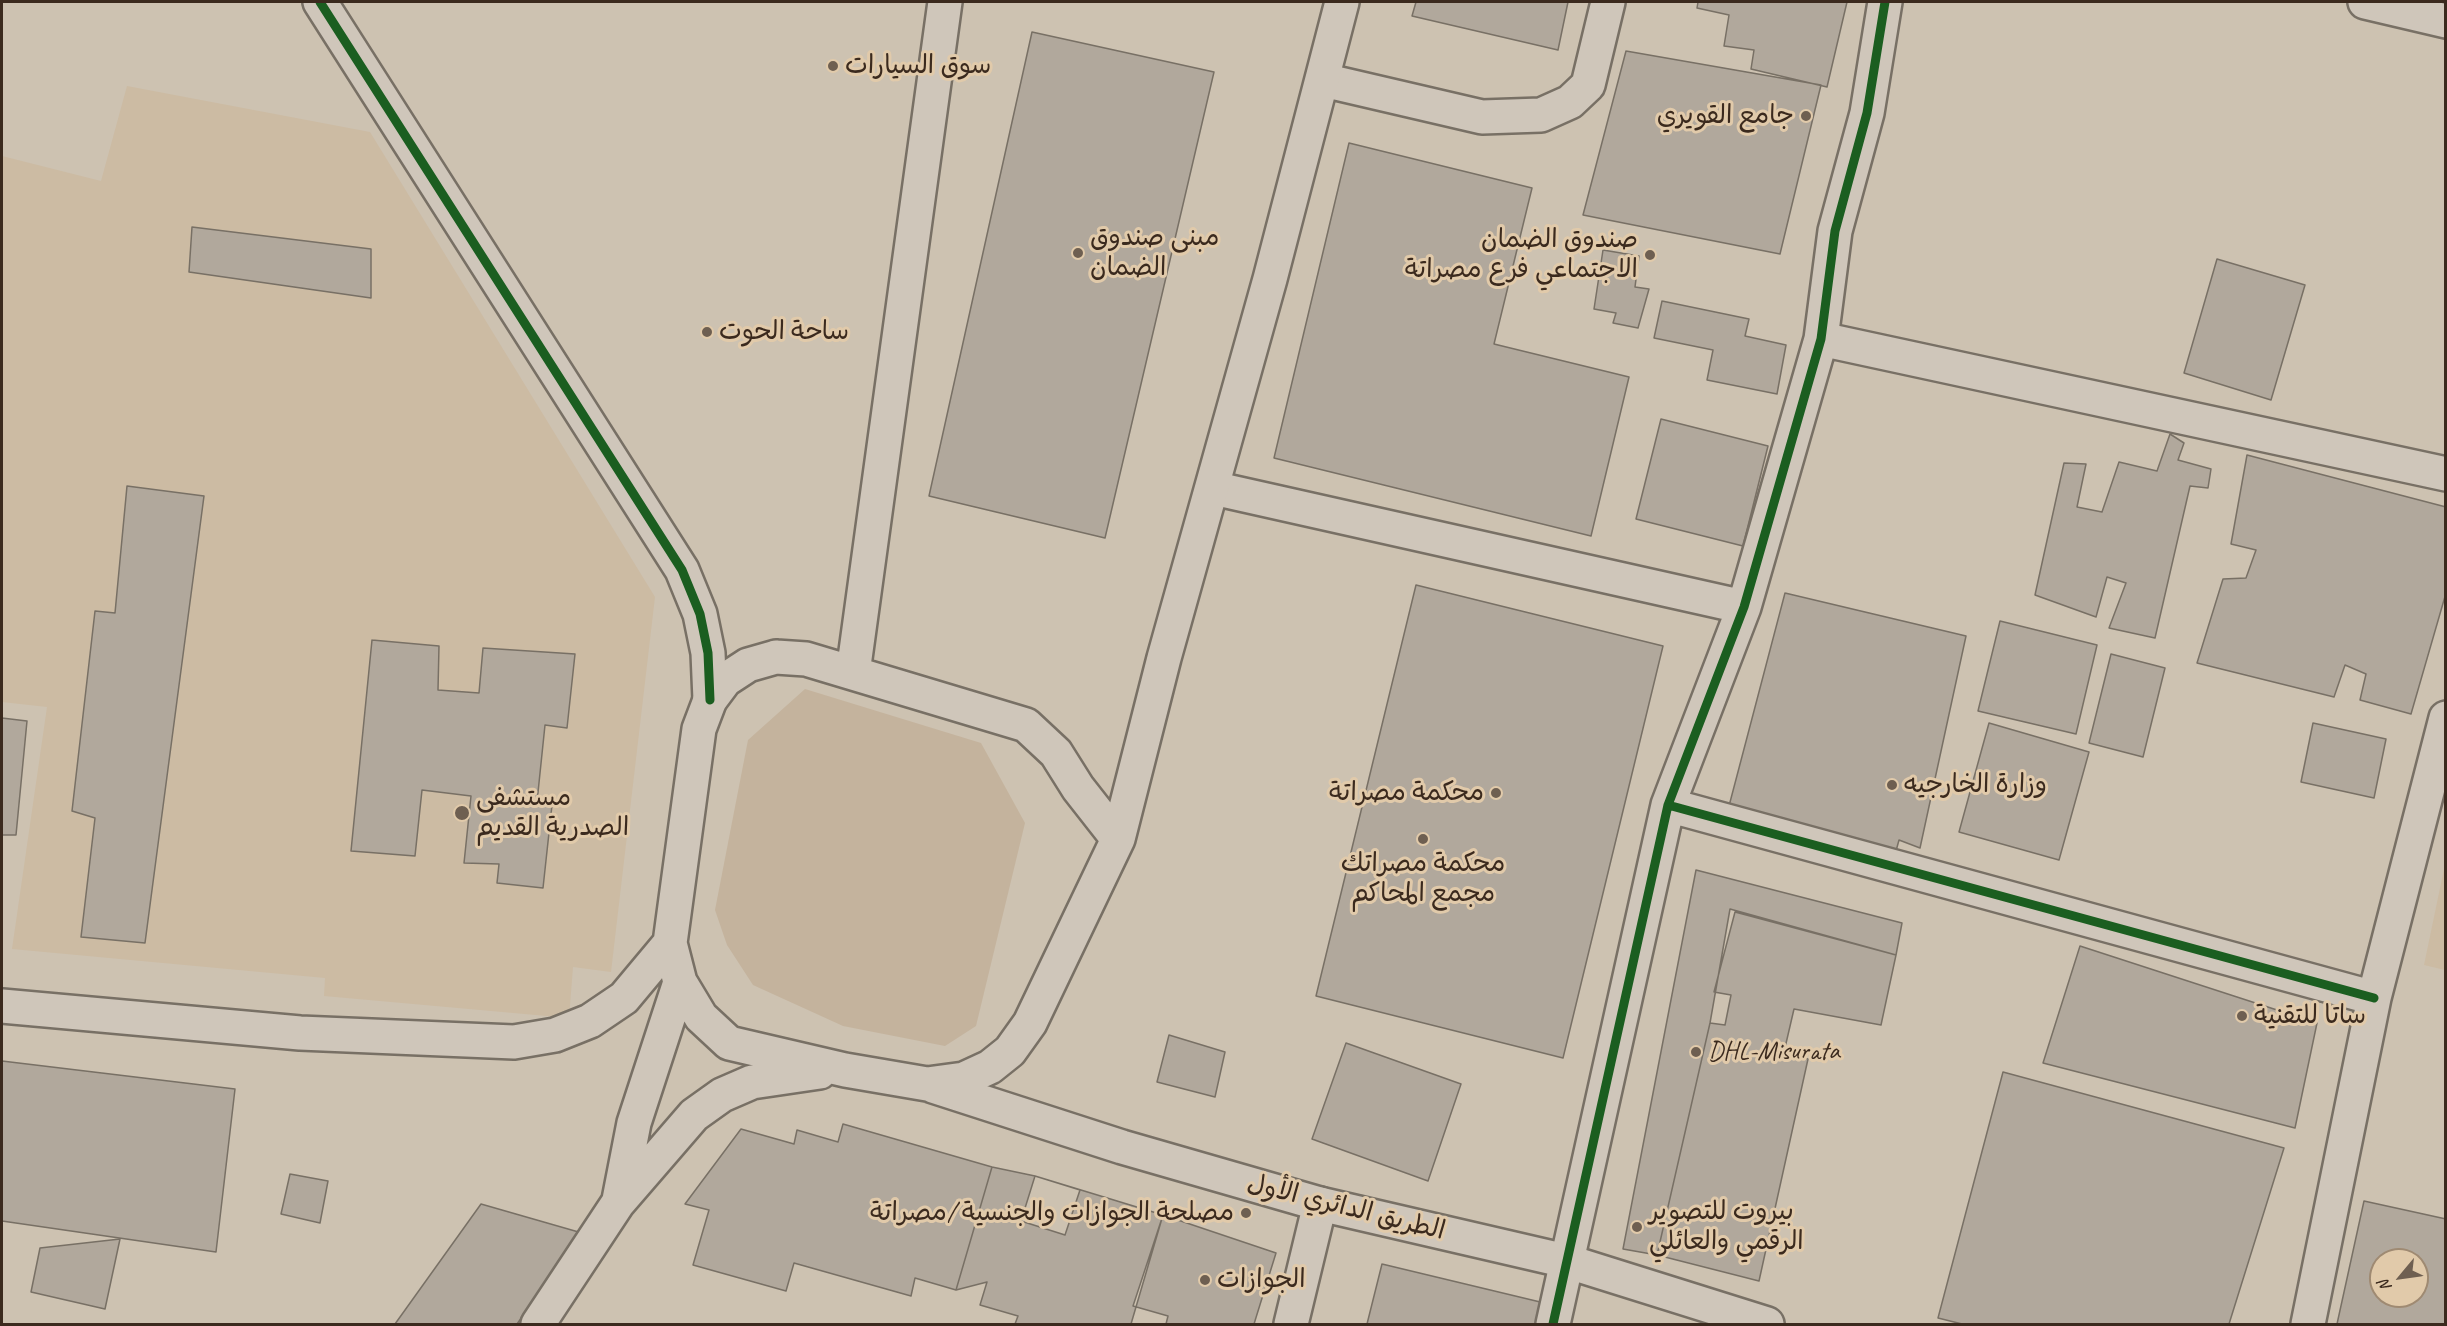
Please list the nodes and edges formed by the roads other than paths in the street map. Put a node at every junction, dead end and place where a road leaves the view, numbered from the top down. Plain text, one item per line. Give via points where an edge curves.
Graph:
1 (320, 2) edge
2 (945, 2) edge
3 (1342, 2) edge
4 (1608, 2) edge
5 (1884, 2) edge
6 (2365, 2) edge
7 (2445, 21) edge
8 (1323, 80) junction
9 (1821, 339) junction
10 (2445, 474) edge
11 (1213, 488) junction
12 (1744, 607) junction
13 (853, 673) junction
14 (710, 700) junction
15 (2445, 718) edge
16 (1668, 806) junction
17 (1118, 839) junction
18 (670, 943) junction
19 (680, 982) junction
20 (2374, 998) junction
21 (2, 1006) edge
22 (845, 1070) junction
23 (927, 1084) junction
24 (618, 1203) junction
25 (1320, 1204) junction
26 (1566, 1261) junction
27 (538, 1324) edge
28 (1291, 1324) edge
29 (1553, 1324) edge
30 (1767, 1324) edge
31 (2308, 1324) edge

1 - 14 street via 682,570 700,614 708,653
2 - 13 street
3 - 8 street
4 - 8 street via 1588,85 1570,102 1541,115 1482,117
5 - 9 street via 1867,113 1835,231
6 - 7 street
8 - 11 street
9 - 10 street
9 - 12 street
11 - 12 street
11 - 17 street
12 - 16 street
13 - 14 street via 806,659 776,657 748,665 725,680
13 - 17 street via 1026,725 1056,753
14 - 18 street via 699,729
15 - 20 street
16 - 20 street
16 - 26 street
17 - 23 street via 1030,1023 1010,1051 990,1067 964,1079
18 - 19 street
18 - 21 street via 624,998 590,1021 555,1035 514,1041 300,1033
19 - 22 street via 701,1017 729,1043
19 - 24 street via 634,1123
20 - 31 street
22 - 23 street
22 - 24 street via 752,1082 722,1095 694,1115
23 - 25 street, الطريق الدائري الأول via 1122,1147
24 - 27 street
25 - 26 street, الطريق الدائري الأول
25 - 28 street
26 - 29 street
26 - 30 street, الطريق الدائري الأول

